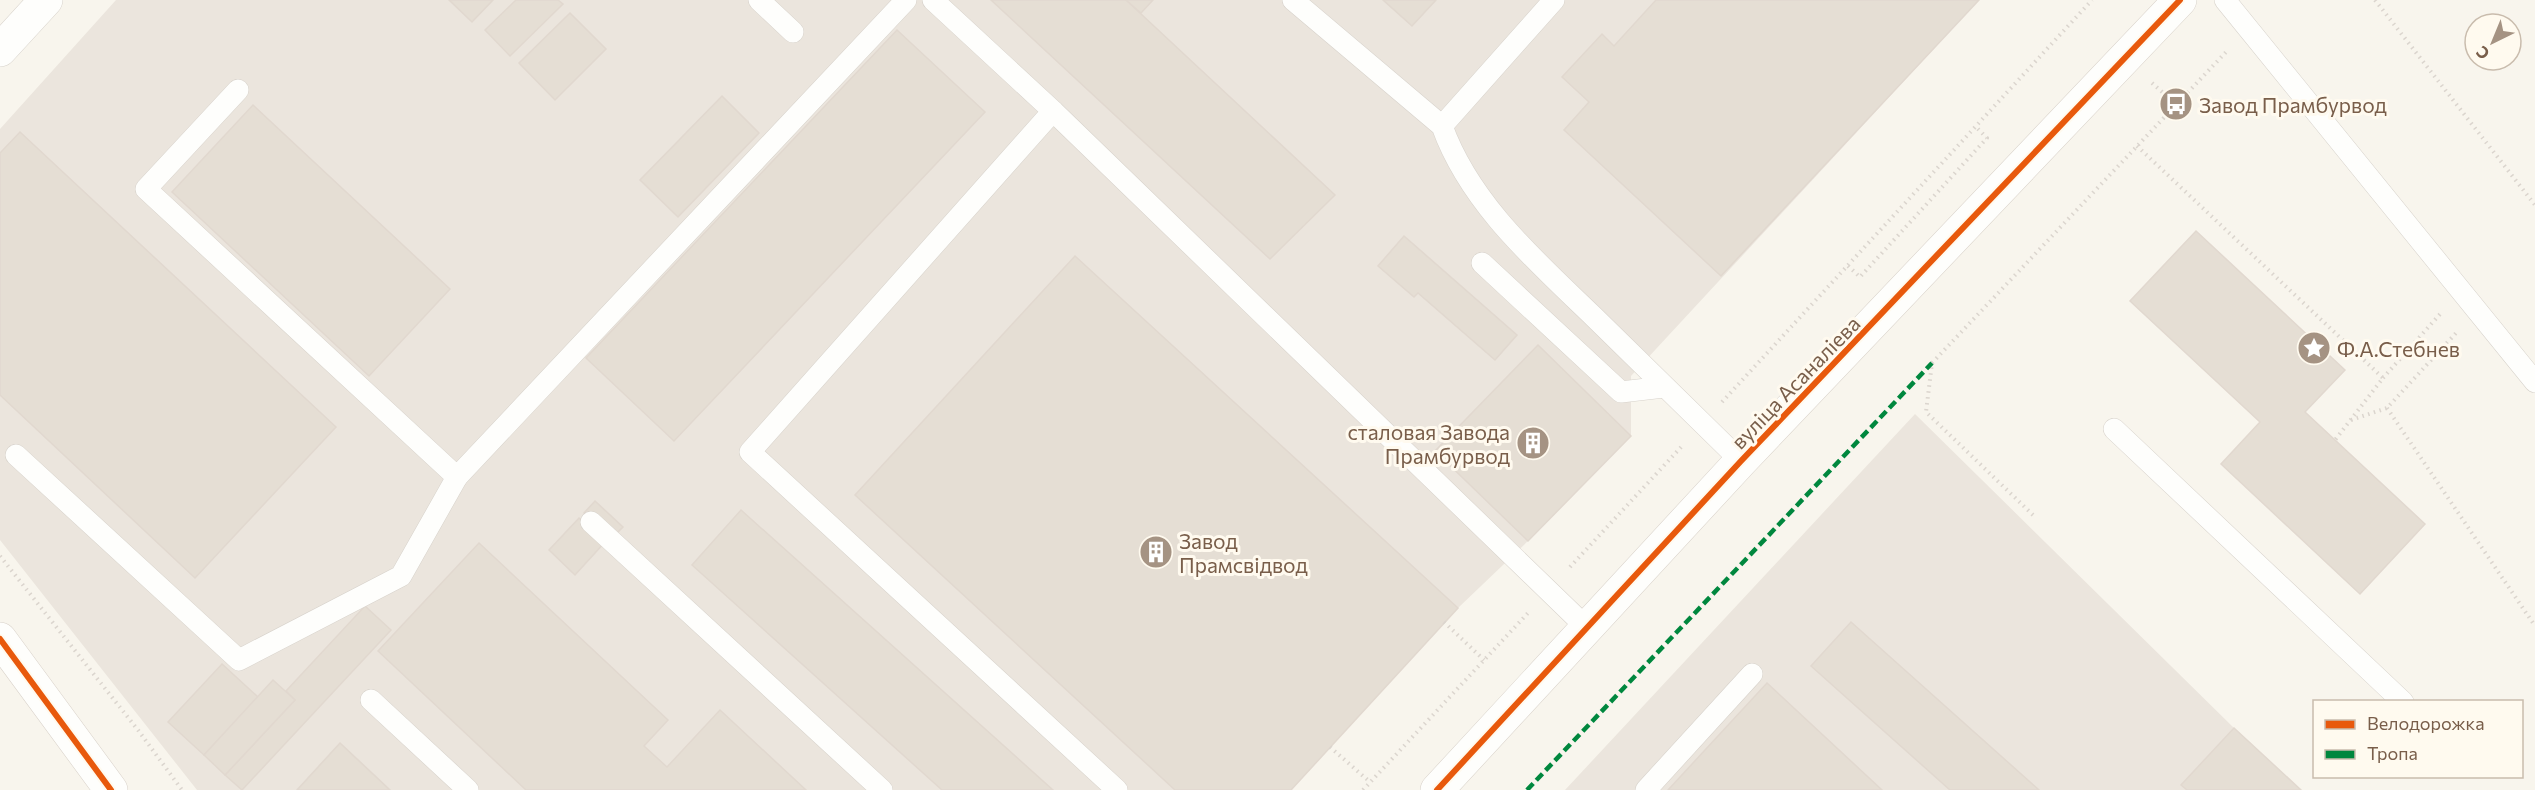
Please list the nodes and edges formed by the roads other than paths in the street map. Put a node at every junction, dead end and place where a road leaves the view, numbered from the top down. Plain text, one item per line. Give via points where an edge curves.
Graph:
1 (46, 0) edge
2 (759, 0) edge
3 (906, 0) edge
4 (933, 0) edge
5 (1293, 0) edge
6 (1554, 0) edge
7 (2180, 0) edge
8 (2225, 0) edge
9 (793, 32) dead end
10 (0, 50) edge
11 (238, 90) dead end
12 (1053, 111) junction
13 (1442, 126) junction
14 (1482, 263) dead end
15 (2535, 382) edge
16 (1664, 387) junction
17 (2114, 429) dead end
18 (16, 455) dead end
19 (1741, 461) junction
20 (457, 477) junction
21 (591, 522) dead end
22 (1587, 628) junction
23 (0, 639) edge
24 (1752, 674) dead end
25 (371, 700) dead end
26 (2401, 700) edge
27 (111, 790) edge
28 (468, 790) edge
29 (882, 790) edge
30 (1117, 790) edge
31 (1437, 790) edge
32 (1646, 790) edge

1 - 10 street
2 - 9 lane
3 - 20 lane
4 - 12 lane
5 - 13 lane
6 - 13 lane
7 - 19 street, вуліца Асаналіева
8 - 15 lane
11 - 20 lane via 146,189
12 - 22 lane
12 - 30 lane via 750,452
13 - 16 lane via 1451,152 1483,202 1535,260
14 - 16 lane via 1621,392
16 - 19 lane
17 - 26 lane
18 - 20 lane via 239,660 401,576
19 - 22 street, вуліца Асаналіева
21 - 29 lane
22 - 31 street, вуліца Асаналіева
23 - 27 street
24 - 32 lane
25 - 28 lane

